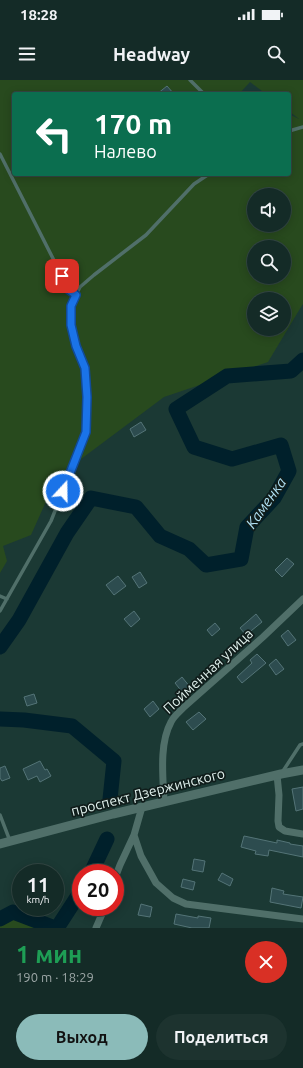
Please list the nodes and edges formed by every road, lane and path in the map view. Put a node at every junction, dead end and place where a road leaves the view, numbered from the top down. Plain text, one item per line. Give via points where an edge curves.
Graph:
1 (190, 80) edge
2 (202, 92) edge
3 (303, 127) edge
4 (291, 130) edge
5 (0, 154) edge
6 (206, 176) edge
7 (76, 295) junction
8 (0, 596) edge
9 (303, 598) edge
10 (7, 599) junction
11 (0, 611) edge
12 (303, 744) edge
13 (303, 770) edge
14 (279, 774) junction
15 (164, 801) junction
16 (142, 807) junction
17 (0, 814) edge
18 (303, 834) edge
19 (134, 835) junction
20 (10, 841) junction
21 (0, 844) edge
22 (120, 864) edge
23 (101, 916) edge
24 (303, 919) edge
25 (96, 928) edge

1 - 2 lane
3 - 4 lane
5 - 7 lane via 69,290
6 - 7 lane via 194,184 146,235 80,287
7 - 10 lane via 71,306 71,325 85,368 86,432 51,521
8 - 10 lane
9 - 15 street, Пойменная улица via 172,720 164,747
10 - 11 lane
12 - 14 lane
13 - 14 street, проспект Дзержинского
14 - 15 street, проспект Дзержинского
14 - 18 street via 279,827 285,831
15 - 16 street, проспект Дзержинского
16 - 19 street
16 - 20 street, проспект Дзержинского
17 - 20 lane
19 - 22 street
19 - 24 street via 141,856 156,883 173,898 186,904
20 - 21 street, проспект Дзержинского
23 - 25 street

